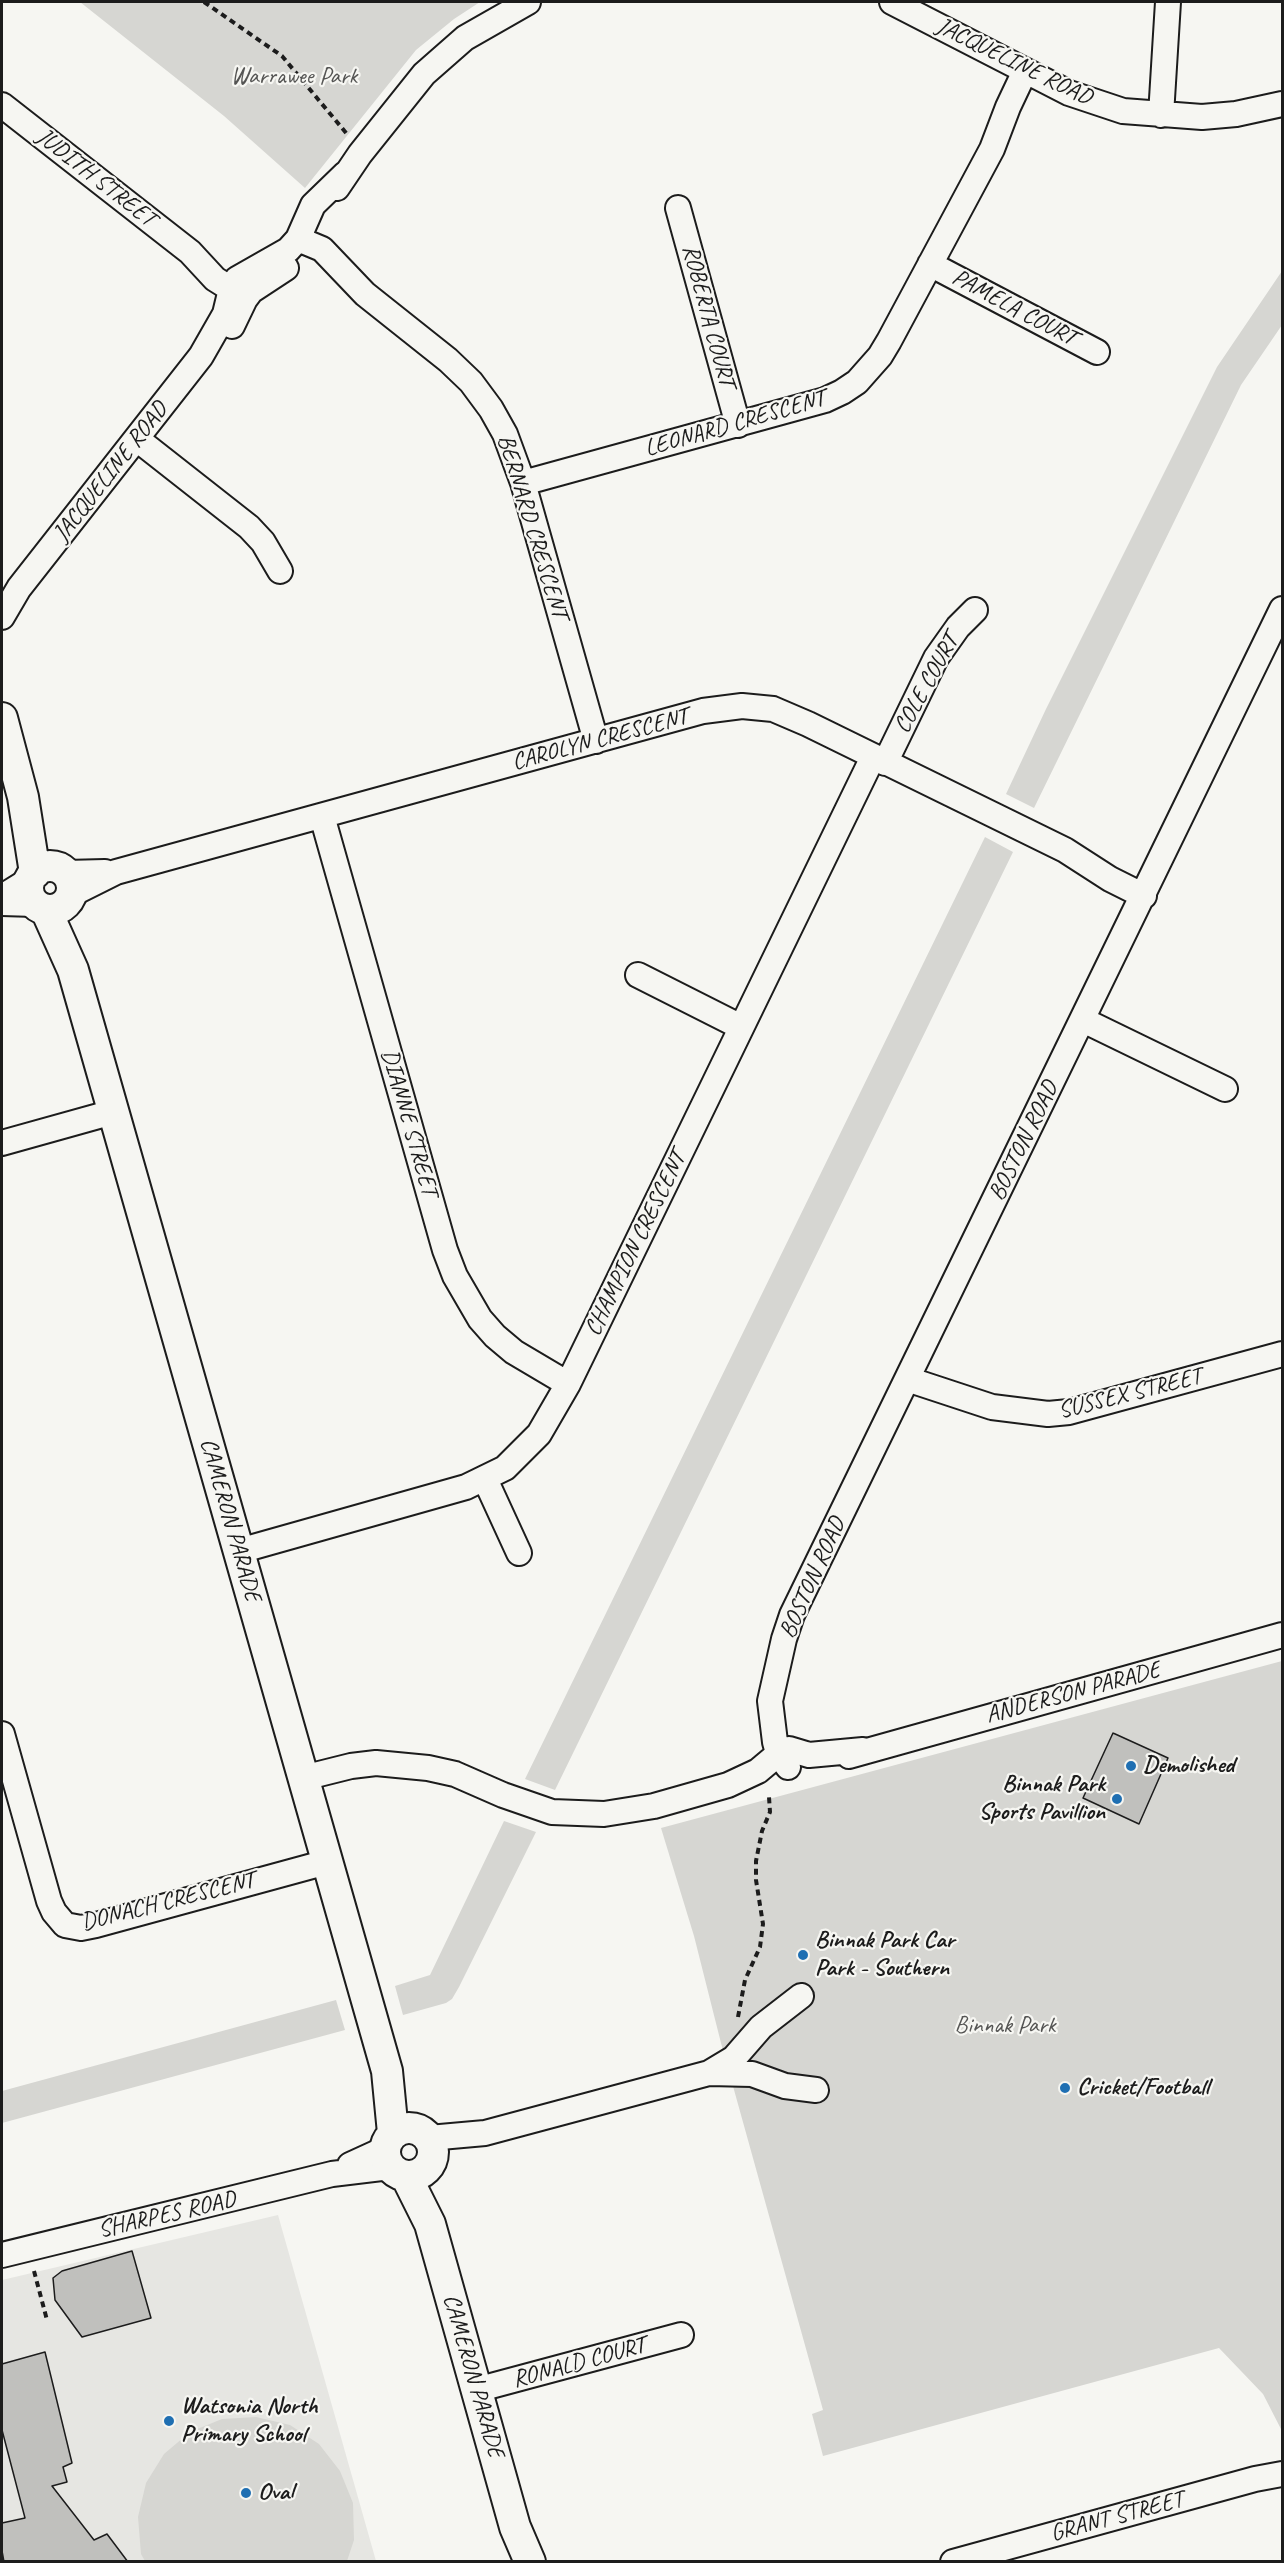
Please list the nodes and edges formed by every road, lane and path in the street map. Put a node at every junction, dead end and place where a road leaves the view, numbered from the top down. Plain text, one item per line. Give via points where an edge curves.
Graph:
1 (204, 2) edge
2 (528, 2) edge
3 (892, 2) edge
4 (1168, 2) edge
5 (1032, 75) junction
6 (1282, 104) edge
7 (2, 105) edge
8 (1161, 115) junction
9 (360, 154) junction
10 (678, 208) dead end
11 (306, 246) junction
12 (930, 264) junction
13 (239, 287) junction
14 (1097, 352) dead end
15 (738, 425) junction
16 (137, 439) junction
17 (523, 483) junction
18 (280, 571) dead end
19 (10, 596) edge
20 (975, 610) dead end
21 (2, 616) edge
22 (1278, 629) edge
23 (2, 718) edge
24 (596, 741) junction
25 (879, 760) junction
26 (321, 816) junction
27 (51, 888) junction
28 (1147, 890) junction
29 (2, 897) edge
30 (2, 903) edge
31 (638, 975) dead end
32 (1083, 1020) junction
33 (741, 1027) junction
34 (1225, 1089) dead end
35 (114, 1112) junction
36 (2, 1143) edge
37 (1282, 1354) edge
38 (911, 1370) junction
39 (568, 1384) junction
40 (485, 1479) junction
41 (239, 1551) junction
42 (519, 1553) dead end
43 (1282, 1635) edge
44 (2, 1734) edge
45 (785, 1756) junction
46 (305, 1785) junction
47 (769, 1797) dead end
48 (327, 1862) junction
49 (801, 1996) dead end
50 (737, 2022) dead end
51 (709, 2073) junction
52 (816, 2090) dead end
53 (410, 2152) junction
54 (2, 2256) edge
55 (34, 2271) dead end
56 (47, 2320) dead end
57 (681, 2335) dead end
58 (476, 2390) junction
59 (1282, 2474) edge
60 (515, 2527) junction
61 (519, 2562) edge
62 (530, 2562) edge
63 (952, 2562) edge

1 - 9 path via 282,56
2 - 9 street via 473,33 443,56
3 - 5 street, JACQUELINE ROAD
4 - 8 street
5 - 8 street, JACQUELINE ROAD via 1096,104
5 - 12 street, LEONARD CRESCENT via 1008,107 992,149
6 - 8 street, JACQUELINE ROAD via 1236,114
7 - 13 street, JUDITH STREET via 190,252 215,279
9 - 11 street via 313,205
10 - 15 street, ROBERTA COURT
11 - 13 street via 288,250
11 - 17 street, BERNARD CRESCENT via 311,259 339,281 365,294 471,382 505,434
12 - 14 street, PAMELA COURT
12 - 15 street, LEONARD CRESCENT via 885,349 857,382 825,400
13 - 16 street, JACQUELINE ROAD via 201,356
15 - 17 street, LEONARD CRESCENT
16 - 18 street via 249,527
16 - 19 street, JACQUELINE ROAD
17 - 24 street, BERNARD CRESCENT
19 - 21 street, JACQUELINE ROAD
20 - 25 street, COLE COURT via 936,658
22 - 28 street, BOSTON ROAD
23 - 27 street, CAMERON PARADE
24 - 25 street, CAROLYN CRESCENT via 703,711 749,706 789,715
24 - 26 street, CAROLYN CRESCENT
25 - 28 street, CAROLYN CRESCENT via 1065,850 1115,867
25 - 33 street, CHAMPION CRESCENT
26 - 27 street, CAROLYN CRESCENT
26 - 39 street, DIANNE STREET via 455,1276 495,1336
27 - 29 street
27 - 30 street, CAROLYN CRESCENT
27 - 35 street, CAMERON PARADE
28 - 32 street, BOSTON ROAD
31 - 33 street
32 - 34 street
32 - 38 street, BOSTON ROAD
33 - 39 street, CHAMPION CRESCENT
35 - 36 street
35 - 41 street, CAMERON PARADE
37 - 38 street, SUSSEX STREET via 1069,1412 1024,1413 992,1407
38 - 45 street, BOSTON ROAD via 792,1615 775,1676
39 - 40 street, CHAMPION CRESCENT via 539,1434 505,1468
40 - 41 street, CHAMPION CRESCENT
40 - 42 street
41 - 46 street, CAMERON PARADE
43 - 45 street, ANDERSON PARADE via 863,1750 823,1767
44 - 48 street, DONACH CRESCENT via 49,1901 66,1925 96,1925
45 - 46 street via 764,1783 728,1785 627,1811 579,1815 529,1805 455,1774 404,1766 359,1765
46 - 48 street, CAMERON PARADE
47 - 50 path via 770,1812 756,1861 763,1924 760,1947 746,1980
48 - 53 street, CAMERON PARADE
49 - 51 street, SHARPES ROAD via 761,2027 734,2058
51 - 52 street, SHARPES ROAD via 752,2074 785,2086
51 - 53 street, SHARPES ROAD
53 - 54 street, SHARPES ROAD
53 - 58 street, CAMERON PARADE
55 - 56 path
57 - 58 street, RONALD COURT
58 - 60 street, CAMERON PARADE
59 - 63 street, GRANT STREET
60 - 61 street, CAMERON PARADE
60 - 62 street, CAMERON PARADE

